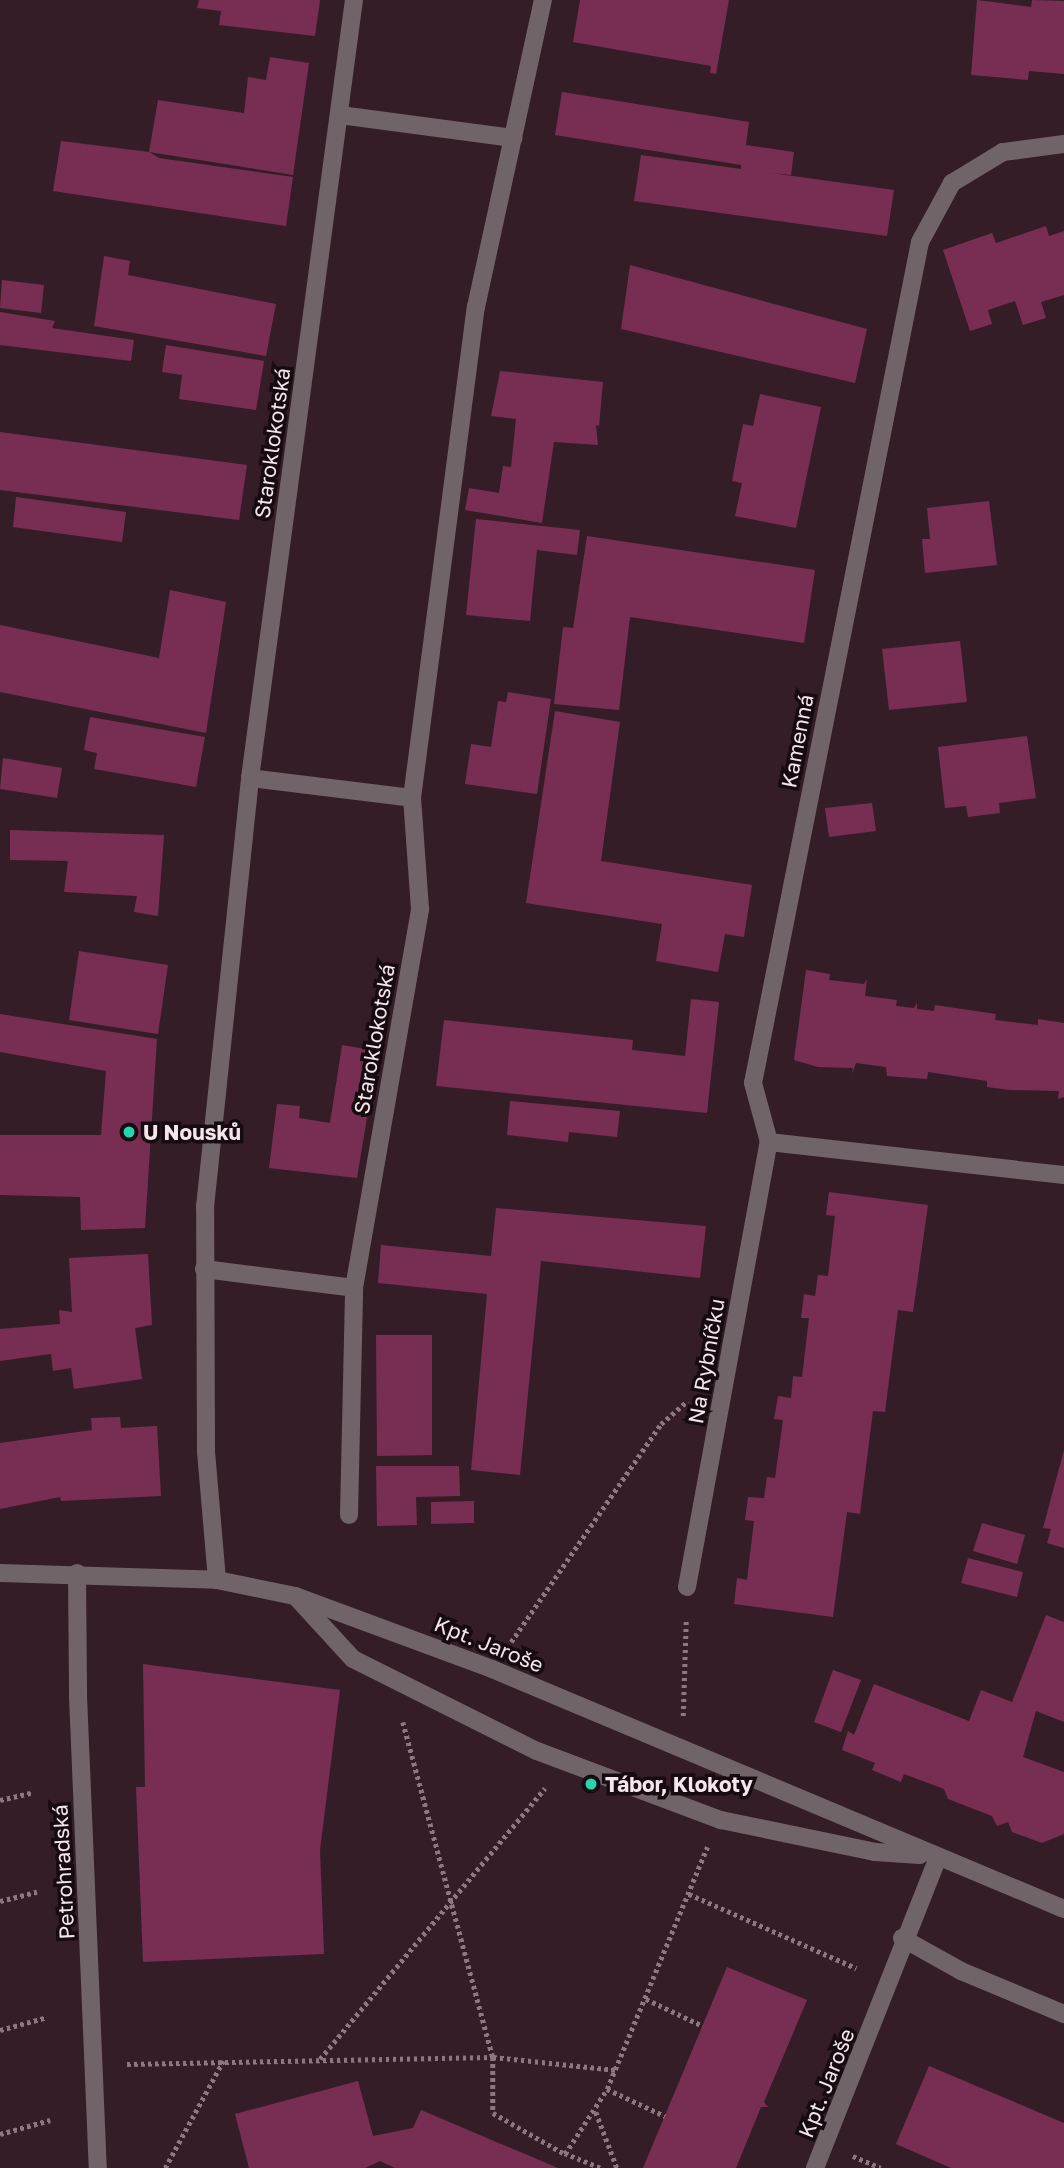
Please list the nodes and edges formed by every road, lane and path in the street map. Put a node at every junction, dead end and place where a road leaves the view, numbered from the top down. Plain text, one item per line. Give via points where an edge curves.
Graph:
1 (354, 0) edge
2 (543, 0) edge
3 (340, 114) junction
4 (513, 138) junction
5 (1064, 144) edge
6 (250, 778) junction
7 (412, 797) junction
8 (769, 1142) junction
9 (1064, 1175) edge
10 (204, 1269) junction
11 (355, 1288) junction
12 (729, 1361) junction
13 (349, 1515) dead end
14 (0, 1573) edge
15 (77, 1573) junction
16 (217, 1580) junction
17 (687, 1587) joint
18 (295, 1596) junction
19 (492, 1669) junction
20 (400, 1711) dead end
21 (682, 1750) junction
22 (550, 1782) dead end
23 (31, 1793) dead end
24 (0, 1800) edge
25 (708, 1843) dead end
26 (938, 1857) junction
27 (37, 1892) dead end
28 (690, 1894) junction
29 (449, 1898) junction
30 (0, 1902) edge
31 (1064, 1909) edge
32 (902, 1938) junction
33 (856, 1968) dead end
34 (646, 1999) junction
35 (1064, 2014) edge
36 (44, 2018) dead end
37 (703, 2025) dead end
38 (0, 2029) edge
39 (493, 2057) junction
40 (319, 2059) junction
41 (224, 2061) junction
42 (127, 2064) dead end
43 (616, 2070) junction
44 (607, 2089) junction
45 (596, 2112) junction
46 (665, 2116) dead end
47 (50, 2120) dead end
48 (0, 2134) edge
49 (565, 2154) junction
50 (98, 2168) edge
51 (165, 2168) edge
52 (600, 2168) edge
53 (617, 2168) edge
54 (815, 2168) edge

1 - 3 street, Staroklokotská
2 - 4 street, Staroklokotská
3 - 4 street
3 - 6 street, Staroklokotská
4 - 7 street, Staroklokotská via 477,307
5 - 8 street, Kamenná via 1003,152 952,183 919,242 753,1083
6 - 7 street
6 - 10 street, Staroklokotská via 205,1207
7 - 11 street, Staroklokotská via 419,909
8 - 9 street
8 - 12 street, Na Rybníčku
10 - 11 street
10 - 16 street, Staroklokotská via 206,1452
11 - 13 street, Staroklokotská
12 - 17 street, Na Rybníčku
12 - 19 path via 661,1424
14 - 15 street, Kpt. Jaroše
15 - 16 street, Kpt. Jaroše
15 - 50 street, Petrohradská
16 - 18 street, Kpt. Jaroše
17 - 21 path
18 - 19 street, Kpt. Jaroše
18 - 26 street via 353,1659 537,1751 721,1820 874,1852
19 - 21 street, Kpt. Jaroše
20 - 29 path
21 - 26 street, Kpt. Jaroše
22 - 29 path
23 - 24 path
25 - 28 path
26 - 31 street, Kpt. Jaroše
26 - 32 street, Kpt. Jaroše
27 - 30 path
28 - 33 path
28 - 34 path
29 - 39 path
29 - 40 path
32 - 35 street via 961,1971
32 - 54 street, Kpt. Jaroše via 892,1983
34 - 37 path
34 - 43 path
36 - 38 path
39 - 40 path
39 - 43 path
39 - 49 path via 493,2113
40 - 41 path
41 - 42 path
41 - 51 path
43 - 44 path
44 - 45 path
44 - 46 path
45 - 49 path
45 - 53 path
47 - 48 path
49 - 52 path

